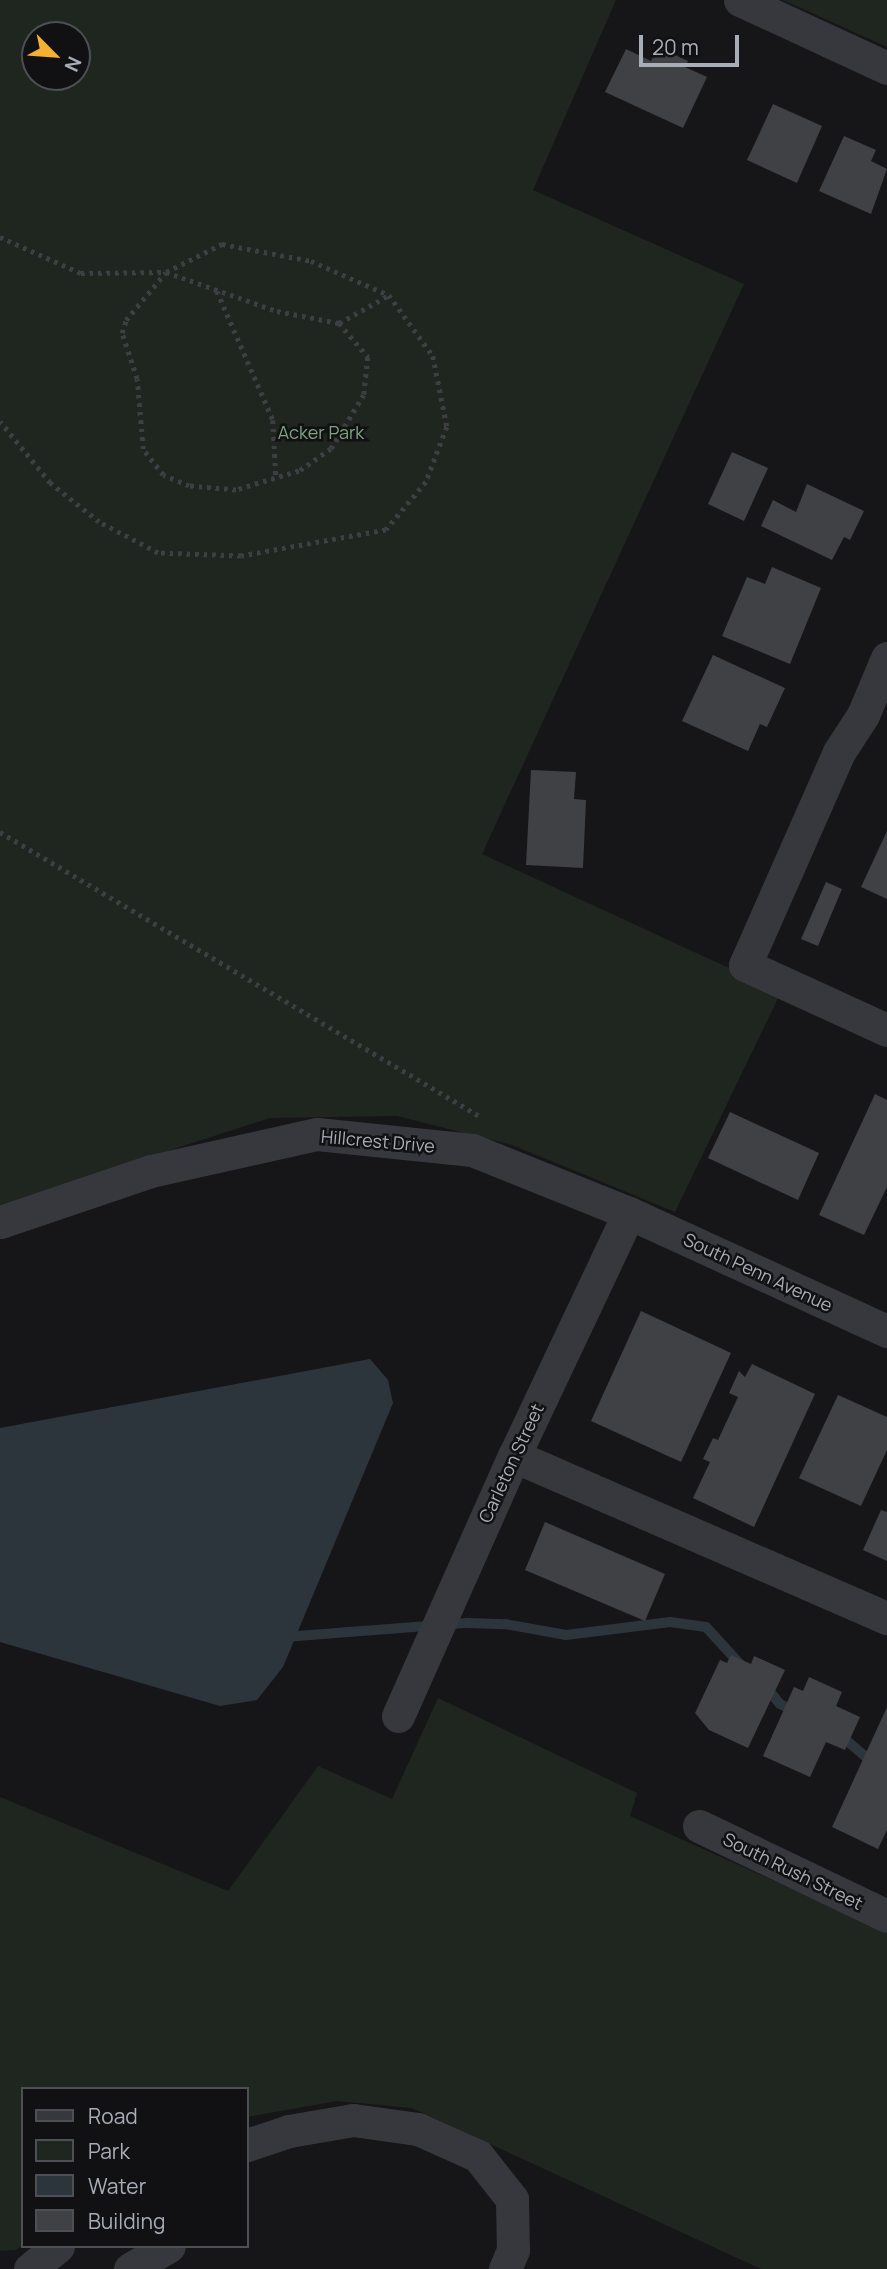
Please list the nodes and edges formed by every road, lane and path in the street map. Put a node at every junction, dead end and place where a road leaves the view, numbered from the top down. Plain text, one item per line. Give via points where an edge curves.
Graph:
1 (740, 0) edge
2 (887, 68) edge
3 (0, 237) edge
4 (166, 272) junction
5 (217, 290) junction
6 (389, 295) junction
7 (339, 323) junction
8 (0, 422) edge
9 (276, 477) junction
10 (887, 658) edge
11 (875, 720) edge
12 (0, 832) edge
13 (887, 1030) edge
14 (494, 1159) junction
15 (629, 1213) junction
16 (0, 1222) edge
17 (887, 1331) edge
18 (513, 1456) junction
19 (887, 1618) edge
20 (398, 1716) dead end
21 (699, 1826) dead end
22 (887, 1916) edge
23 (248, 2145) edge
24 (56, 2248) edge
25 (166, 2248) edge
26 (30, 2269) edge
27 (130, 2269) edge
28 (505, 2269) edge

1 - 2 street
3 - 4 path via 81,273
4 - 5 path
4 - 6 path via 222,244 311,261
4 - 9 path via 125,320 122,333 136,379 143,449 163,475 189,486 236,490
5 - 7 path via 277,312
5 - 9 path via 270,409
6 - 7 path
6 - 8 path via 433,356 447,427 426,482 386,530 241,556 158,553 99,522 50,483
7 - 9 path via 368,357 364,395 331,449 299,471
10 - 11 street
11 - 13 street via 839,752 745,965
12 - 14 path via 487,1120
14 - 15 street, Hillcrest Drive
14 - 16 street, Hillcrest Drive via 472,1150 317,1134 151,1171
15 - 17 street, South Penn Avenue
15 - 18 street, Carleton Street
18 - 19 street
18 - 20 street, Carleton Street
21 - 22 street, South Rush Street
23 - 28 street via 289,2130 353,2120 418,2129 478,2156 512,2199 513,2250
24 - 26 street
25 - 27 street

